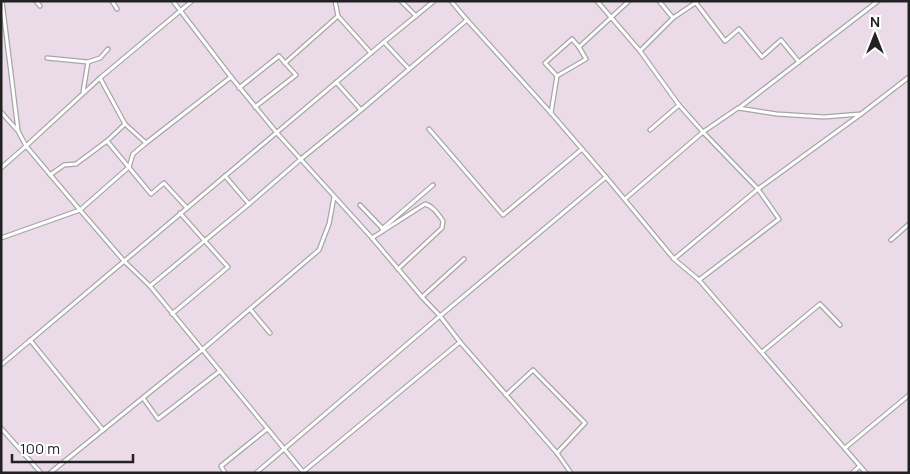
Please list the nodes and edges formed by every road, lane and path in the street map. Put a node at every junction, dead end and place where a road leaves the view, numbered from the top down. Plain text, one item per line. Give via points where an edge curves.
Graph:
1 (2, 1) edge
2 (36, 1) edge
3 (112, 1) edge
4 (173, 1) edge
5 (192, 1) edge
6 (335, 1) edge
7 (401, 1) edge
8 (434, 1) edge
9 (451, 1) edge
10 (597, 1) edge
11 (629, 1) edge
12 (659, 1) edge
13 (878, 1) edge
14 (697, 2) edge
15 (40, 6) dead end
16 (117, 9) dead end
17 (181, 11) junction
18 (338, 16) junction
19 (416, 16) junction
20 (611, 18) junction
21 (673, 18) junction
22 (467, 20) junction
23 (384, 42) junction
24 (579, 47) junction
25 (108, 49) dead end
26 (640, 51) junction
27 (371, 53) junction
28 (47, 58) dead end
29 (88, 62) junction
30 (799, 62) junction
31 (285, 63) junction
32 (409, 69) junction
33 (556, 76) junction
34 (231, 77) junction
35 (909, 77) edge
36 (100, 78) junction
37 (336, 82) junction
38 (239, 88) junction
39 (83, 93) junction
40 (679, 105) junction
41 (255, 107) junction
42 (738, 108) junction
43 (361, 110) junction
44 (1, 112) edge
45 (551, 113) junction
46 (861, 114) junction
47 (126, 124) junction
48 (429, 129) dead end
49 (650, 130) dead end
50 (18, 131) junction
51 (703, 132) junction
52 (277, 133) junction
53 (107, 140) junction
54 (146, 143) junction
55 (26, 146) junction
56 (582, 149) junction
57 (300, 159) junction
58 (129, 167) junction
59 (1, 168) edge
60 (50, 175) junction
61 (225, 176) junction
62 (606, 177) junction
63 (433, 186) dead end
64 (758, 189) junction
65 (334, 197) junction
66 (624, 199) junction
67 (249, 204) junction
68 (360, 205) dead end
69 (187, 208) junction
70 (80, 210) junction
71 (180, 214) junction
72 (909, 224) edge
73 (383, 229) junction
74 (1, 238) edge
75 (372, 238) junction
76 (891, 240) dead end
77 (205, 241) junction
78 (674, 258) junction
79 (464, 259) dead end
80 (124, 260) junction
81 (398, 269) junction
82 (699, 280) junction
83 (150, 286) junction
84 (422, 297) junction
85 (250, 309) junction
86 (172, 314) junction
87 (440, 316) junction
88 (840, 325) dead end
89 (270, 333) dead end
90 (30, 340) junction
91 (460, 342) junction
92 (202, 350) junction
93 (762, 352) junction
94 (1, 364) edge
95 (220, 371) junction
96 (506, 395) junction
97 (909, 395) edge
98 (143, 398) junction
99 (1, 428) edge
100 (267, 429) junction
101 (103, 430) junction
102 (845, 448) junction
103 (284, 450) junction
104 (557, 453) junction
105 (860, 466) junction
106 (303, 472) edge
107 (41, 473) edge
108 (50, 473) edge
109 (226, 473) edge
110 (256, 473) edge
111 (572, 473) edge
112 (852, 473) edge
113 (866, 473) edge

1 - 50 lane
2 - 15 lane
3 - 16 lane
4 - 17 lane
5 - 17 lane
6 - 18 lane
7 - 19 lane
8 - 19 lane
9 - 22 lane
10 - 20 lane
11 - 20 lane
12 - 21 lane
13 - 30 lane
14 - 21 lane
14 - 30 lane via 724,41 739,29 762,57 782,40
17 - 34 lane
17 - 36 lane
18 - 27 lane
18 - 31 lane
19 - 23 lane
20 - 24 lane
20 - 26 lane
21 - 26 lane
22 - 32 lane
22 - 45 lane
23 - 27 lane
23 - 32 lane
24 - 33 lane via 586,59
24 - 33 lane via 572,39 545,63
25 - 29 lane via 100,58
26 - 40 lane
27 - 37 lane
28 - 29 lane
29 - 39 lane
30 - 42 lane
31 - 38 lane via 279,56
31 - 41 lane via 296,75
32 - 43 lane
33 - 45 lane
34 - 38 lane
34 - 54 lane
35 - 46 lane
36 - 39 lane
36 - 47 lane
37 - 43 lane
37 - 52 lane
38 - 41 lane
39 - 55 lane
40 - 49 lane
40 - 51 lane
41 - 52 lane
42 - 46 lane via 824,117
42 - 51 lane
43 - 57 lane
44 - 50 lane
45 - 56 lane
46 - 64 lane
47 - 53 lane
47 - 54 lane
48 - 56 lane via 503,216
50 - 55 lane
51 - 64 lane
51 - 66 lane
52 - 57 lane
52 - 61 lane
53 - 58 lane
53 - 60 lane via 76,164 64,165
54 - 58 lane via 134,154
55 - 59 lane
55 - 60 lane
56 - 62 lane
57 - 65 lane
57 - 67 lane
58 - 69 lane via 151,194 164,183
58 - 70 lane
60 - 70 lane
61 - 67 lane
61 - 69 lane
62 - 66 lane
62 - 87 lane
63 - 73 lane
64 - 78 lane
64 - 82 lane via 779,219
65 - 75 lane
65 - 85 lane via 329,224 318,250
66 - 78 lane
67 - 77 lane
68 - 73 lane
69 - 71 lane
70 - 74 lane
70 - 80 lane
71 - 77 lane
71 - 80 lane
72 - 76 lane
73 - 75 lane
75 - 81 lane
75 - 81 lane via 425,204 438,214 443,221 442,228
77 - 83 lane
77 - 86 lane via 228,267
78 - 82 lane
79 - 84 lane
80 - 83 lane
80 - 90 lane
81 - 84 lane
82 - 93 lane
83 - 86 lane
84 - 87 lane
85 - 89 lane
85 - 92 lane
86 - 92 lane
87 - 91 lane
87 - 103 lane
88 - 93 lane via 820,304
90 - 94 lane
90 - 101 lane
91 - 96 lane
91 - 106 lane
92 - 95 lane
92 - 98 lane
93 - 102 lane
95 - 98 lane via 158,419
95 - 100 lane
96 - 104 lane
96 - 104 lane via 533,370 585,423
97 - 102 lane
98 - 101 lane
99 - 107 lane
100 - 103 lane
100 - 109 lane via 221,466
101 - 108 lane
102 - 105 lane
103 - 106 lane
103 - 110 lane
104 - 111 lane
105 - 112 lane
105 - 113 lane

